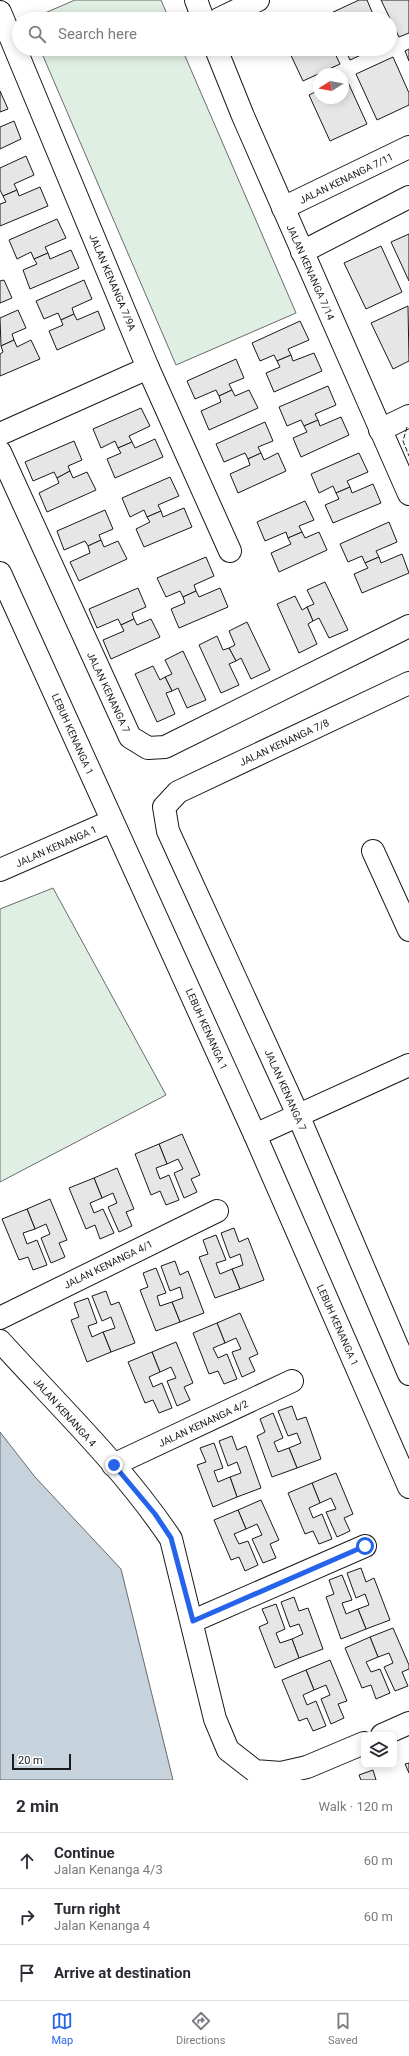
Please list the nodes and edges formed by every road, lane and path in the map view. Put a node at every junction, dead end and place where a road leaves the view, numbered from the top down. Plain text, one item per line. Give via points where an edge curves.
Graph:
1 (196, 0) edge
2 (258, 0) edge
3 (0, 12) edge
4 (201, 12) edge
5 (233, 12) edge
6 (4, 33) edge
7 (12, 52) edge
8 (14, 56) edge
9 (219, 56) edge
10 (409, 147) edge
11 (409, 197) edge
12 (283, 208) junction
13 (302, 252) junction
14 (148, 368) junction
15 (409, 416) edge
16 (380, 430) junction
17 (0, 434) edge
18 (0, 452) edge
19 (409, 494) edge
20 (230, 551) dead end
21 (0, 573) edge
22 (409, 626) edge
23 (409, 683) edge
24 (164, 807) joint
25 (112, 821) junction
26 (373, 851) dead end
27 (0, 870) edge
28 (409, 930) edge
29 (409, 1065) edge
30 (298, 1115) junction
31 (255, 1135) junction
32 (217, 1211) dead end
33 (0, 1318) edge
34 (0, 1341) edge
35 (409, 1374) edge
36 (292, 1381) dead end
37 (114, 1465) junction
38 (409, 1488) edge
39 (365, 1546) dead end
40 (193, 1621) junction
41 (409, 1723) edge
42 (389, 1732) edge
43 (361, 1744) edge

1 - 4 street
2 - 5 street
3 - 6 street, JALAN KENANGA 7/9A
6 - 7 street, JALAN KENANGA 7/9A
8 - 14 street, JALAN KENANGA 7/9A
9 - 12 street, JALAN KENANGA 7/14
10 - 12 street, JALAN KENANGA 7/11
11 - 13 street
12 - 13 street, JALAN KENANGA 7/14
13 - 16 street, JALAN KENANGA 7/14
14 - 17 street
14 - 20 street, JALAN KENANGA 7/9A
15 - 16 street
16 - 19 street, JALAN KENANGA 7/14
18 - 22 street, JALAN KENANGA 7 via 130,737 148,748 165,747
21 - 25 street, LEBUH KENANGA 1
23 - 24 street, JALAN KENANGA 7/8 via 178,792
24 - 30 street, JALAN KENANGA 7 via 168,831
25 - 27 street, JALAN KENANGA 1
25 - 31 street, LEBUH KENANGA 1
26 - 28 street
29 - 30 street
30 - 31 street
30 - 35 street, JALAN KENANGA 7
31 - 38 street, LEBUH KENANGA 1
32 - 33 street, JALAN KENANGA 4/1
34 - 37 street, JALAN KENANGA 4
36 - 37 street, JALAN KENANGA 4/2
37 - 40 street, JALAN KENANGA 4 via 155,1514 171,1538
39 - 40 street
40 - 43 street, JALAN KENANGA 4 via 215,1719 228,1750 255,1771 281,1773 307,1767
41 - 42 street

